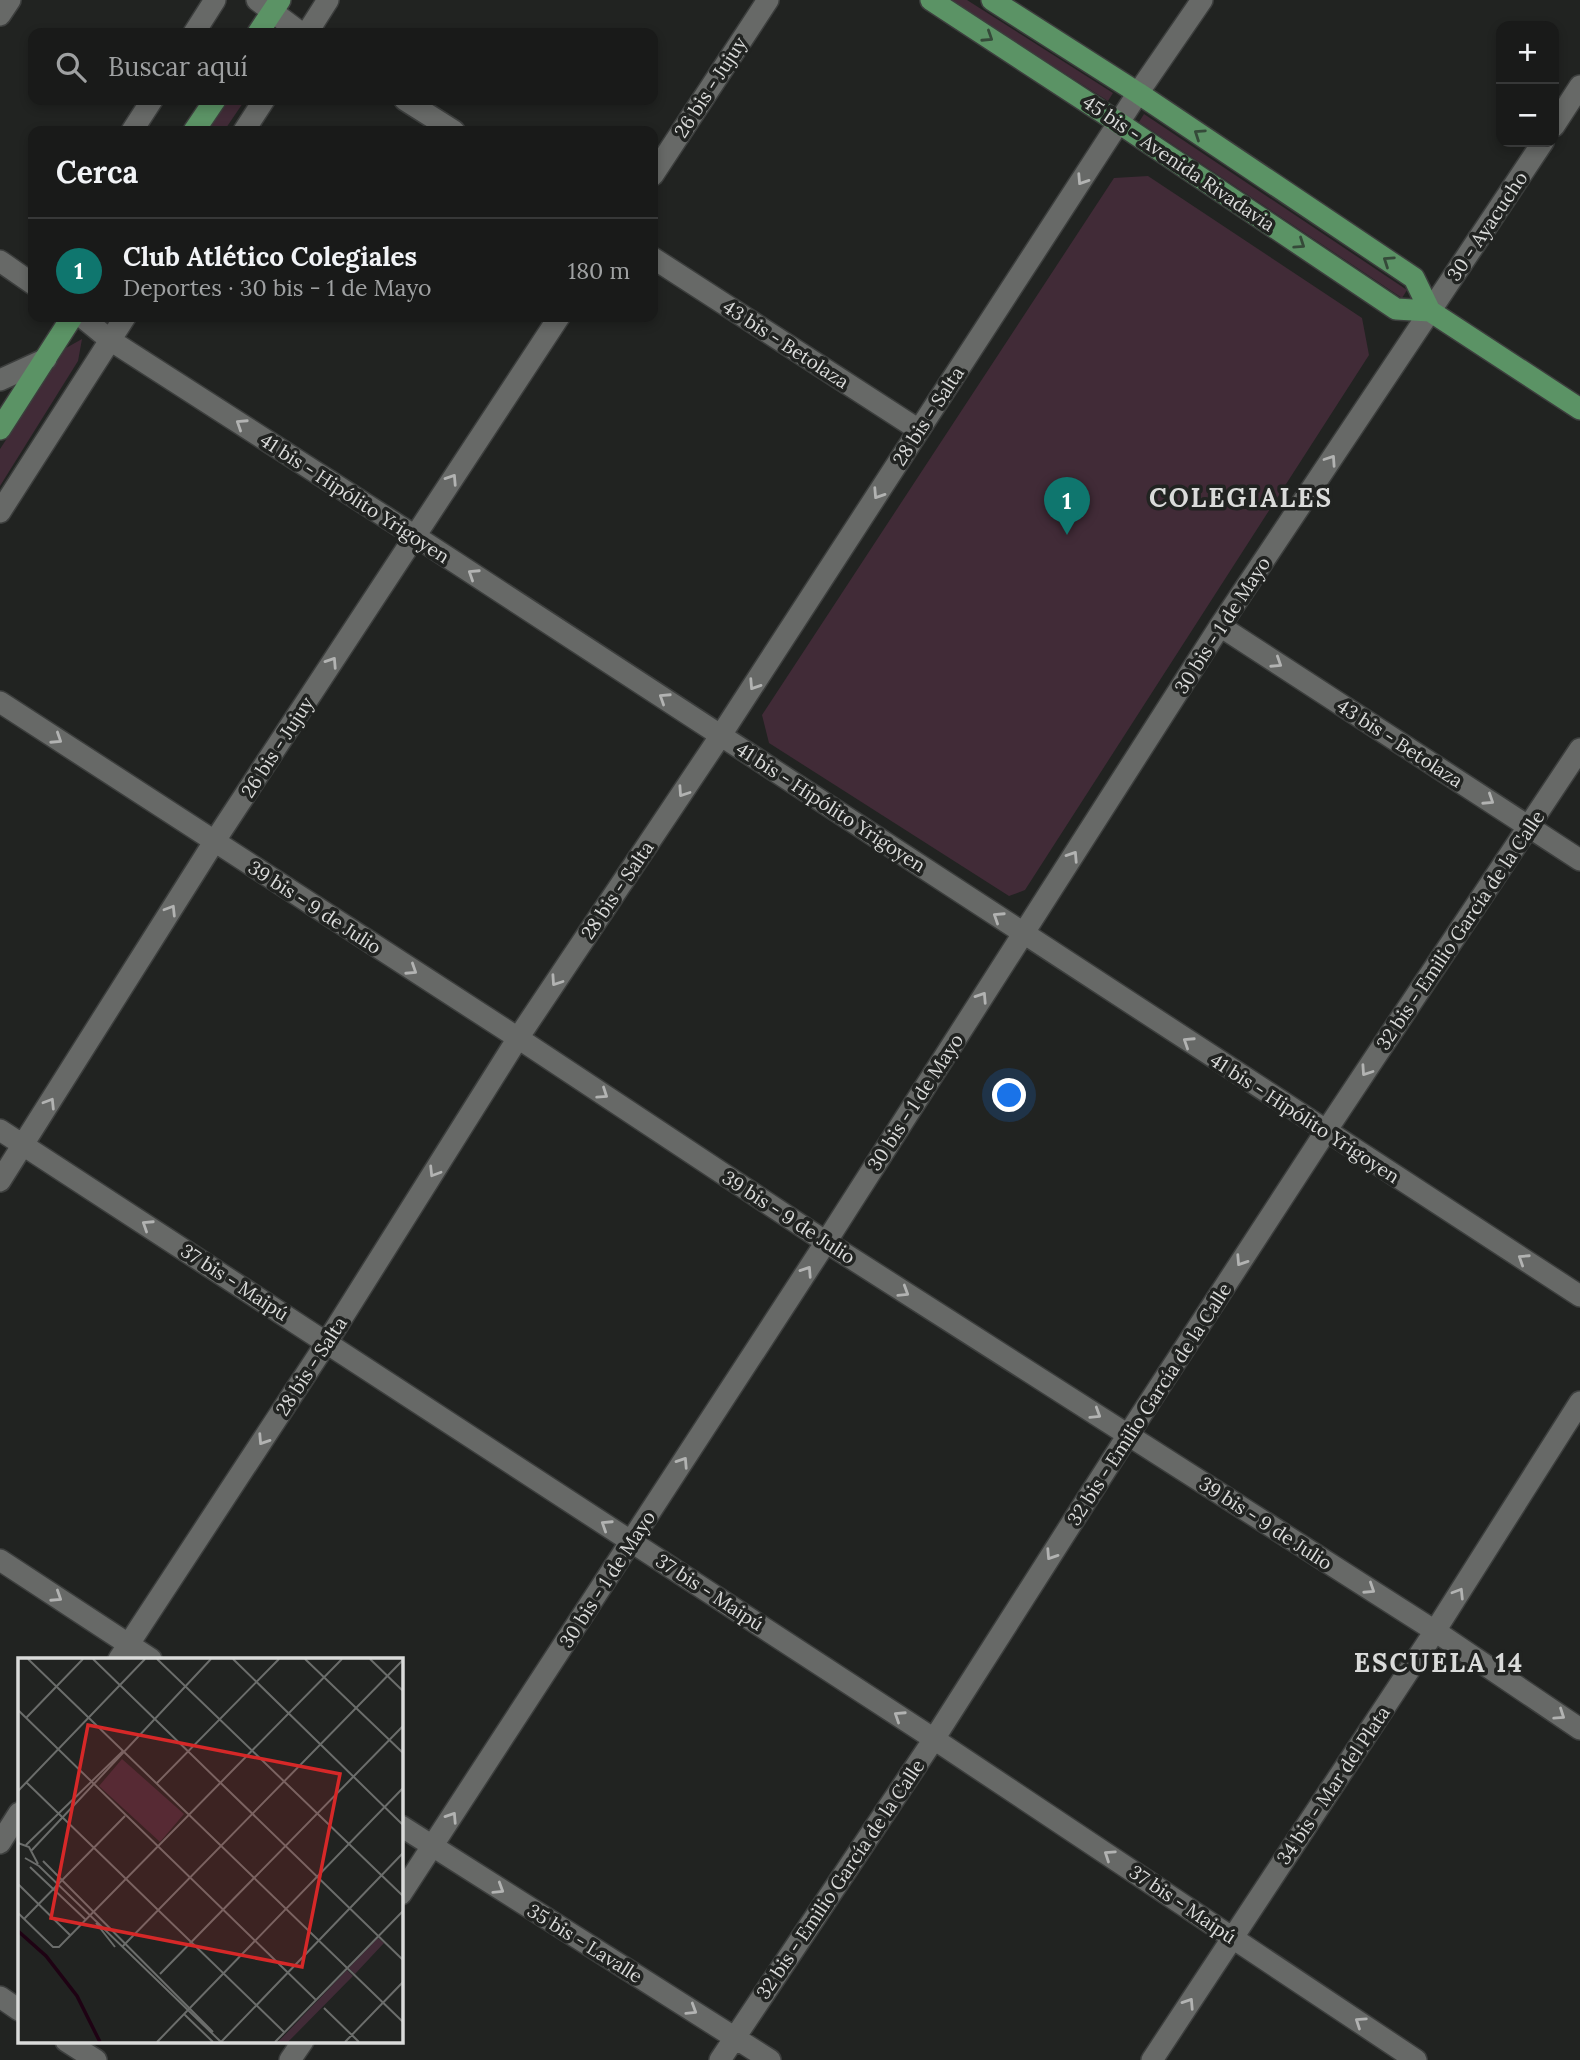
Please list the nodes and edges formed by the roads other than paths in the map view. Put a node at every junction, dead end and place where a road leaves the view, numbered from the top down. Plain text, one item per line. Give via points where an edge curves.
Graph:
1 (10, 0) edge
2 (215, 0) edge
3 (328, 0) edge
4 (768, 0) edge
5 (931, 0) edge
6 (992, 0) edge
7 (1202, 0) edge
8 (270, 4) edge
9 (0, 15) edge
10 (197, 28) edge
11 (260, 28) edge
12 (296, 28) edge
13 (310, 28) edge
14 (1580, 86) edge
15 (1138, 93) junction
16 (149, 105) edge
17 (212, 105) edge
18 (261, 105) edge
19 (413, 105) edge
20 (1559, 118) edge
21 (1119, 123) junction
22 (135, 126) edge
23 (197, 126) edge
24 (247, 126) edge
25 (446, 126) edge
26 (1540, 147) edge
27 (658, 167) edge
28 (0, 261) edge
29 (658, 261) edge
30 (28, 281) edge
31 (1430, 311) junction
32 (69, 322) edge
33 (88, 322) edge
34 (122, 322) edge
35 (556, 322) edge
36 (110, 340) junction
37 (46, 359) junction
38 (0, 380) edge
39 (1580, 409) edge
40 (0, 429) edge
41 (919, 430) junction
42 (0, 512) edge
43 (415, 536) junction
44 (1220, 626) junction
45 (0, 702) edge
46 (721, 735) junction
47 (1580, 749) edge
48 (1530, 826) junction
49 (215, 842) junction
50 (1580, 860) edge
51 (1023, 934) junction
52 (518, 1038) junction
53 (0, 1130) edge
54 (1326, 1131) junction
55 (23, 1145) junction
56 (0, 1181) edge
57 (825, 1242) junction
58 (1580, 1296) edge
59 (327, 1342) junction
60 (1580, 1402) edge
61 (1128, 1435) junction
62 (631, 1542) junction
63 (0, 1560) edge
64 (1435, 1631) junction
65 (124, 1652) edge
66 (147, 1658) edge
67 (1580, 1729) edge
68 (934, 1739) junction
69 (18, 1816) edge
70 (402, 1827) edge
71 (0, 1843) edge
72 (432, 1847) junction
73 (402, 1892) edge
74 (1232, 1936) junction
75 (0, 1997) edge
76 (18, 2009) edge
77 (734, 2037) junction
78 (68, 2042) edge
79 (302, 2042) edge
80 (96, 2060) edge
81 (290, 2060) edge
82 (720, 2060) edge
83 (770, 2060) edge
84 (1152, 2060) edge
85 (1416, 2060) edge

1 - 9 street
2 - 10 street
3 - 13 street
4 - 27 street, 26 bis - Jujuy
5 -> 21 main road, 45 bis - Avenida Rivadavia
6 - 15 main road, 45 bis - Avenida Rivadavia
7 - 15 street, 28 bis - Salta
8 - 11 main road
8 - 12 street
14 - 20 street
15 - 21 street, 28 bis - Salta
31 -> 15 main road, 45 bis - Avenida Rivadavia via 1414,278
16 - 22 street
17 - 23 main road
18 - 24 street
19 - 25 street
21 -> 31 main road, 45 bis - Avenida Rivadavia via 1396,309
21 -> 41 street, 28 bis - Salta
26 - 31 street, 30 - Ayacucho
28 - 30 street
29 - 41 street, 43 bis - Betolaza
31 - 39 main road, 45 bis - Avenida Rivadavia
44 -> 31 street, 30 bis - 1 de Mayo
32 - 37 main road
33 - 36 street, 41 bis - Hipólito Yrigoyen
34 - 36 street
43 -> 35 street, 26 bis - Jujuy
36 - 42 street
43 -> 36 street, 41 bis - Hipólito Yrigoyen
37 - 38 street
37 - 40 main road
41 -> 46 street, 28 bis - Salta
46 -> 43 street, 41 bis - Hipólito Yrigoyen
49 -> 43 street, 26 bis - Jujuy
44 -> 48 street, 43 bis - Betolaza
51 -> 44 street, 30 bis - 1 de Mayo
45 -> 49 street, 39 bis - 9 de Julio
51 -> 46 street, 41 bis - Hipólito Yrigoyen
46 -> 52 street, 28 bis - Salta
47 - 48 street, 32 bis - Emilio García de la Calle
48 - 50 street, 43 bis - Betolaza
48 -> 54 street, 32 bis - Emilio García de la Calle
49 -> 52 street, 39 bis - 9 de Julio
55 -> 49 street, 26 bis - Jujuy
54 -> 51 street, 41 bis - Hipólito Yrigoyen
57 -> 51 street, 30 bis - 1 de Mayo
52 -> 57 street, 39 bis - 9 de Julio
52 -> 59 street, 28 bis - Salta
53 - 55 street, 37 bis - Maipú
58 -> 54 street, 41 bis - Hipólito Yrigoyen
54 -> 61 street, 32 bis - Emilio García de la Calle
55 - 56 street, 26 bis - Jujuy
59 -> 55 street, 37 bis - Maipú
57 -> 61 street, 39 bis - 9 de Julio
62 -> 57 street, 30 bis - 1 de Mayo
62 -> 59 street, 37 bis - Maipú
59 -> 65 street, 28 bis - Salta
64 -> 60 street, 34 bis - Mar del Plata
61 -> 64 street, 39 bis - 9 de Julio
61 -> 68 street, 32 bis - Emilio García de la Calle
68 -> 62 street, 37 bis - Maipú
72 -> 62 street, 30 bis - 1 de Mayo
63 -> 65 street
64 -> 67 street, 39 bis - 9 de Julio
64 - 74 street, 34 bis - Mar del Plata
65 - 66 street
74 -> 68 street, 37 bis - Maipú
68 - 77 street, 32 bis - Emilio García de la Calle
69 - 71 street
70 - 72 street, 35 bis - Lavalle
72 - 73 street, 30 bis - 1 de Mayo
72 -> 77 street, 35 bis - Lavalle
84 -> 74 street, 34 bis - Mar del Plata
85 -> 74 street, 37 bis - Maipú
75 - 76 street
77 - 82 street, 32 bis - Emilio García de la Calle
77 - 83 street, 35 bis - Lavalle
78 - 80 street
79 - 81 street

